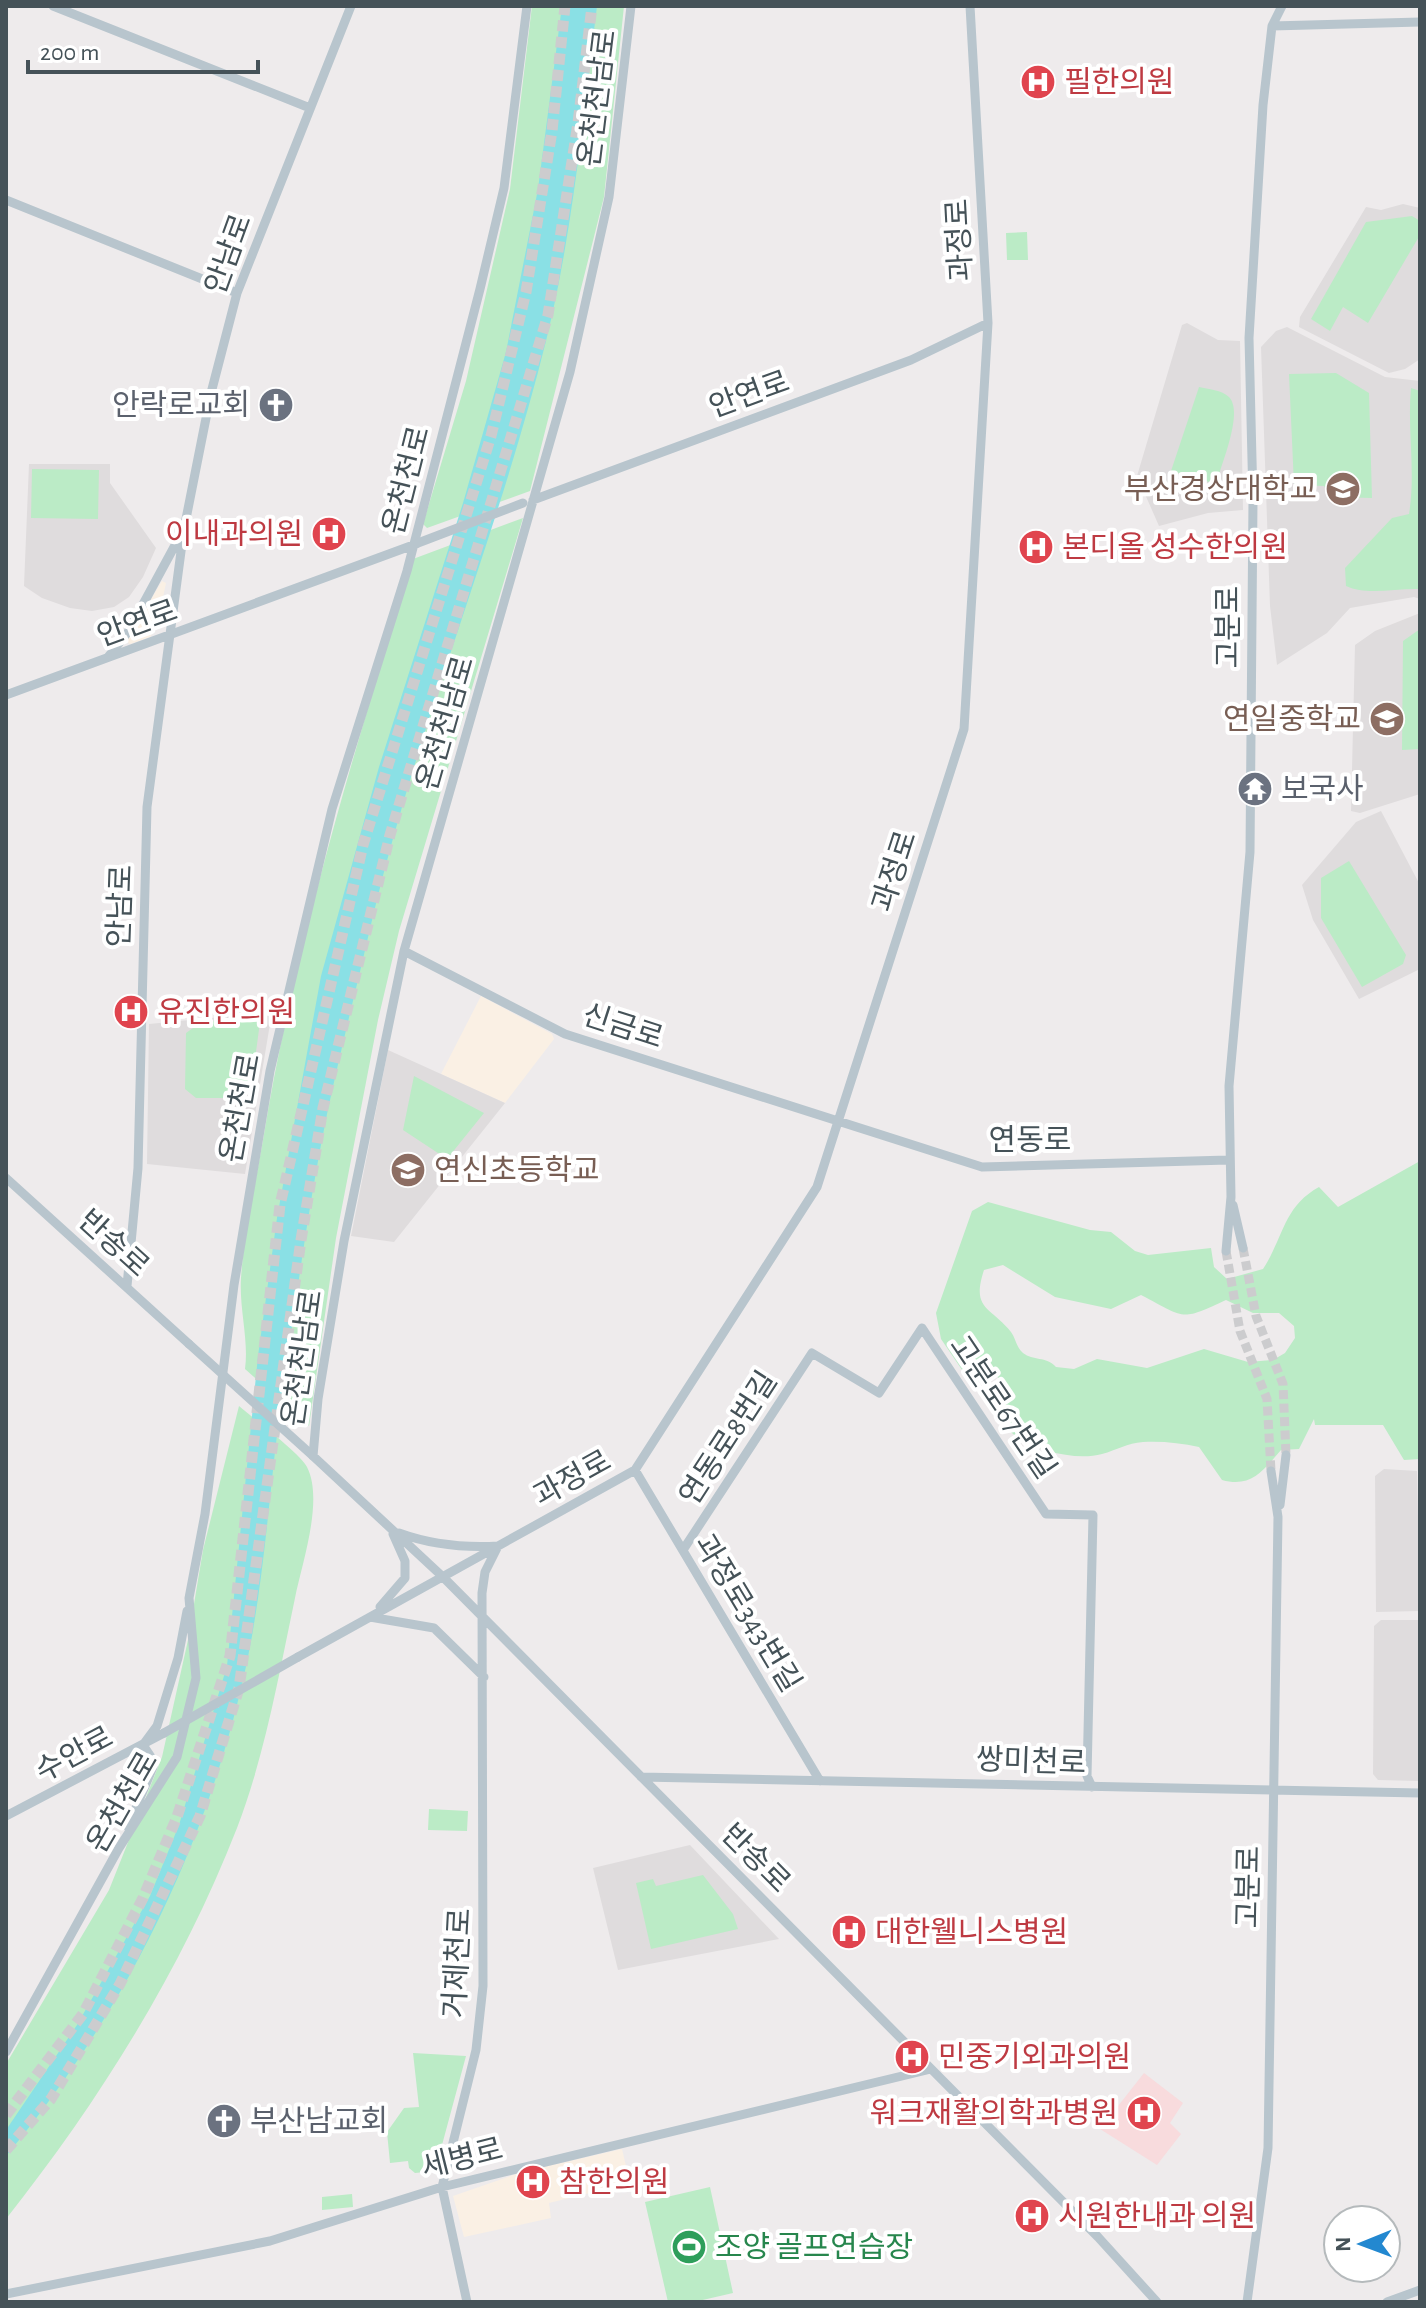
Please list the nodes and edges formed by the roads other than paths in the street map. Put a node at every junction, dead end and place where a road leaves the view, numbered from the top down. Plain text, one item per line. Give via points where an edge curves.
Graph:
1 (53, 6) edge
2 (351, 6) edge
3 (527, 6) edge
4 (631, 6) edge
5 (970, 6) edge
6 (1282, 6) edge
7 (1420, 22) edge
8 (1272, 26) junction
9 (310, 108) junction
10 (6, 200) edge
11 (237, 293) junction
12 (988, 323) junction
13 (536, 498) junction
14 (184, 529) junction
15 (416, 544) junction
16 (167, 637) junction
17 (106, 660) junction
18 (6, 695) edge
19 (404, 951) junction
20 (839, 1120) junction
21 (1228, 1160) junction
22 (6, 1178) edge
23 (1231, 1197) junction
24 (1243, 1248) tunnel mouth
25 (1226, 1251) tunnel mouth
26 (127, 1286) junction
27 (812, 1353) joint
28 (1286, 1455) tunnel mouth
29 (313, 1456) junction
30 (635, 1470) junction
31 (1271, 1471) tunnel mouth
32 (1278, 1517) junction
33 (392, 1531) junction
34 (498, 1546) junction
35 (683, 1550) junction
36 (443, 1577) junction
37 (189, 1598) junction
38 (370, 1617) junction
39 (484, 1619) junction
40 (298, 1657) joint
41 (484, 1677) junction
42 (143, 1745) junction
43 (641, 1777) junction
44 (820, 1781) junction
45 (1092, 1787) junction
46 (1274, 1791) junction
47 (1420, 1793) edge
48 (6, 1816) edge
49 (119, 1848) junction
50 (6, 2052) edge
51 (931, 2069) junction
52 (442, 2187) junction
53 (1420, 2290) edge
54 (6, 2294) edge
55 (467, 2302) edge
56 (1157, 2302) edge
57 (1247, 2302) edge
58 (1387, 2302) edge

1 - 9 street
2 - 9 street, 안남로
3 - 15 street, 온천천로 via 504,188
4 - 13 street, 온천천남로 via 609,197
5 - 12 street, 과정로
6 - 8 street, 고분로
7 - 8 street
8 - 21 street, 고분로 via 1249,338 1250,852 1229,1086
9 - 11 street, 안남로
10 - 11 street
11 - 14 street, 안남로
12 - 13 street, 안연로 via 911,360
12 - 20 street, 과정로 via 964,729
13 - 15 street, 안연로, bridge
13 - 19 street, 온천천남로
14 - 16 street, 안남로
14 - 17 street, 안남로 via 140,613
15 - 16 street, 안연로
15 - 37 street, 온천천로 via 332,809 270,1071
16 - 17 street, 안연로
16 - 26 street, 안남로 via 147,807 138,1168
17 - 18 street, 안연로
19 - 20 street, 신금로 via 565,1034
19 - 29 street, 온천천남로 via 344,1241
20 - 21 street, 연동로 via 982,1167
20 - 30 street, 과정로 via 817,1187
21 - 23 street, 고분로
22 - 26 street, 반송로
23 - 24 street
23 - 25 street, 고분로
26 - 29 street, 반송로, bridge
27 - 35 street, 연동로8번길
27 - 45 street, 고분로67번길 via 879,1393 922,1328 1046,1514 1093,1515 1087,1776
28 - 32 street
29 - 33 street, 반송로
30 - 34 street, 과정로
30 - 35 street, 과정로343번길
31 - 32 street, 고분로
32 - 46 street, 고분로
33 - 34 street via 458,1547
33 - 36 street, 반송로
33 - 38 street via 405,1561 405,1578
34 - 36 street, 과정로
34 - 39 street, 거제천로 via 485,1572
35 - 44 street, 과정로343번길
36 - 38 street, 과정로
36 - 39 street, 반송로
37 - 42 street via 157,1726
37 - 49 street, 온천천로 via 196,1678 177,1757
38 - 40 street, 과정로
38 - 41 street via 434,1628
39 - 41 street, 거제천로
39 - 43 street, 반송로
40 - 42 street, 수안로, bridge
41 - 52 street, 거제천로 via 483,1986 476,2050
42 - 48 street, 수안로
42 - 49 street via 153,1767
43 - 44 street, 쌍미천로
43 - 51 street, 반송로
44 - 45 street, 쌍미천로
45 - 46 street, 쌍미천로
46 - 47 street, 쌍미천로
46 - 57 street, 고분로 via 1268,2148
49 - 50 street, 온천천로
51 - 52 street, 세병로
51 - 56 street, 반송로
52 - 54 street, 세병로 via 270,2241
52 - 55 street, 거제천로
53 - 58 street

